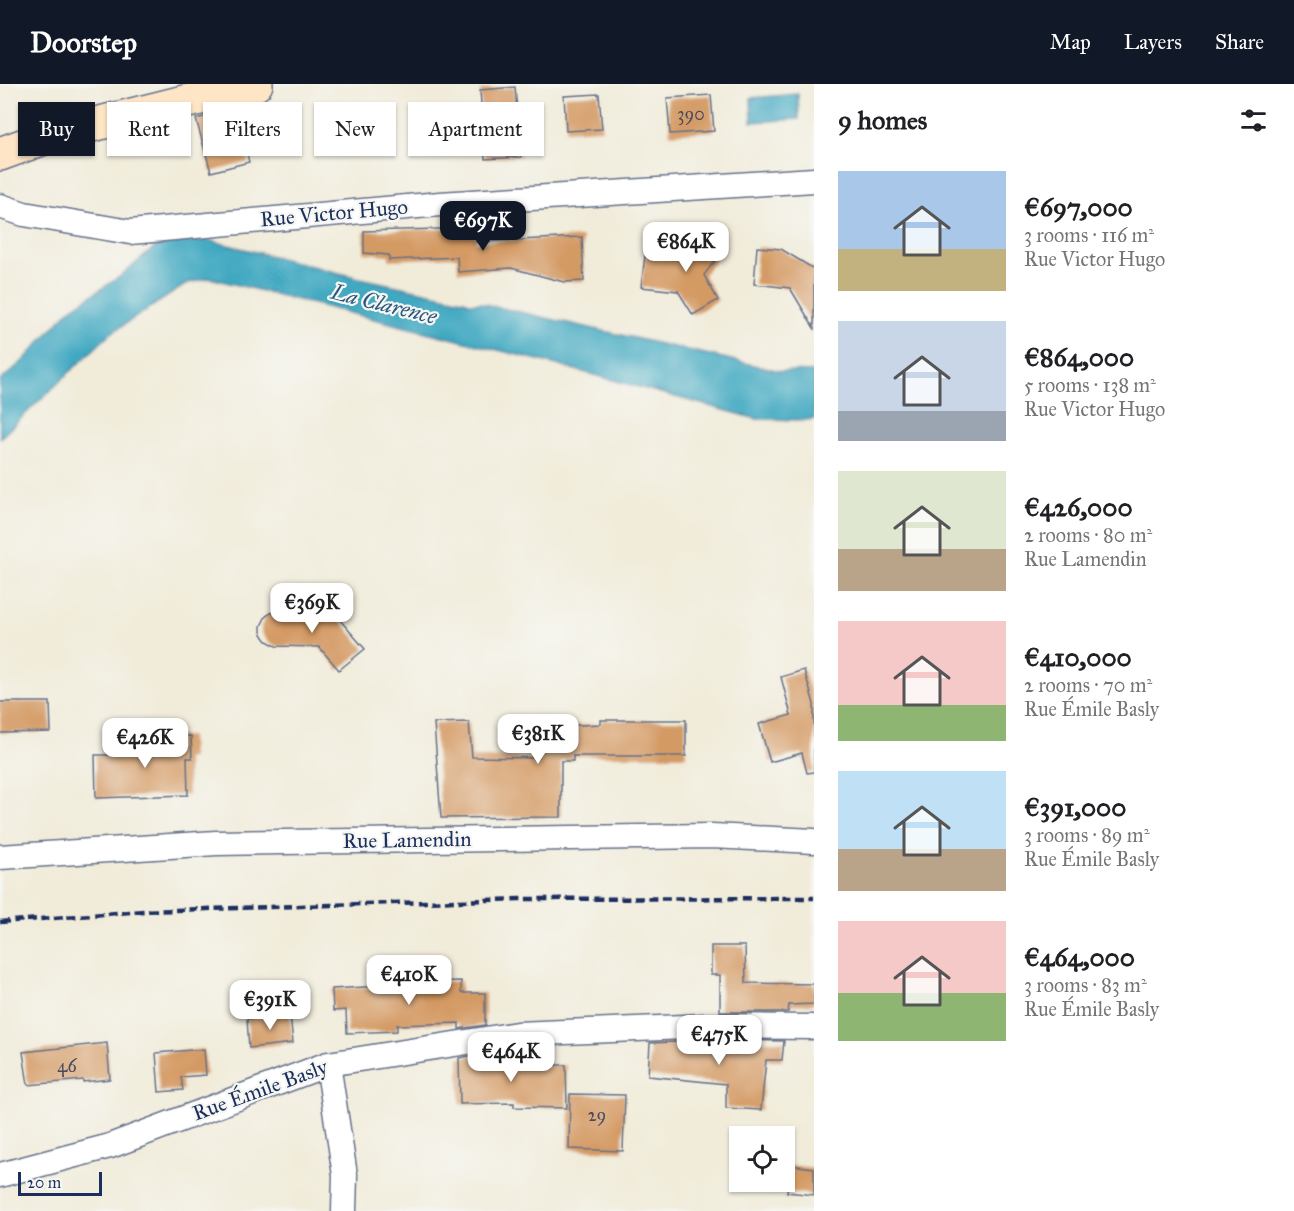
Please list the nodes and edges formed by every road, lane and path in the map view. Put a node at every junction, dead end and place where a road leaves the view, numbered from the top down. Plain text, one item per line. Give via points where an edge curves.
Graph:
1 (256, 84) edge
2 (0, 154) edge
3 (814, 180) edge
4 (0, 206) edge
5 (814, 841) edge
6 (0, 856) edge
7 (814, 1027) edge
8 (328, 1064) junction
9 (0, 1175) edge
10 (344, 1211) edge

1 - 2 main road via 52,135
3 - 4 street, Rue Victor Hugo via 440,204 130,232 24,214
5 - 6 street, Rue Lamendin via 712,836 216,843
7 - 8 street, Rue Émile Basly via 708,1026 517,1034
8 - 9 street, Rue Émile Basly via 110,1146
8 - 10 street via 345,1175

